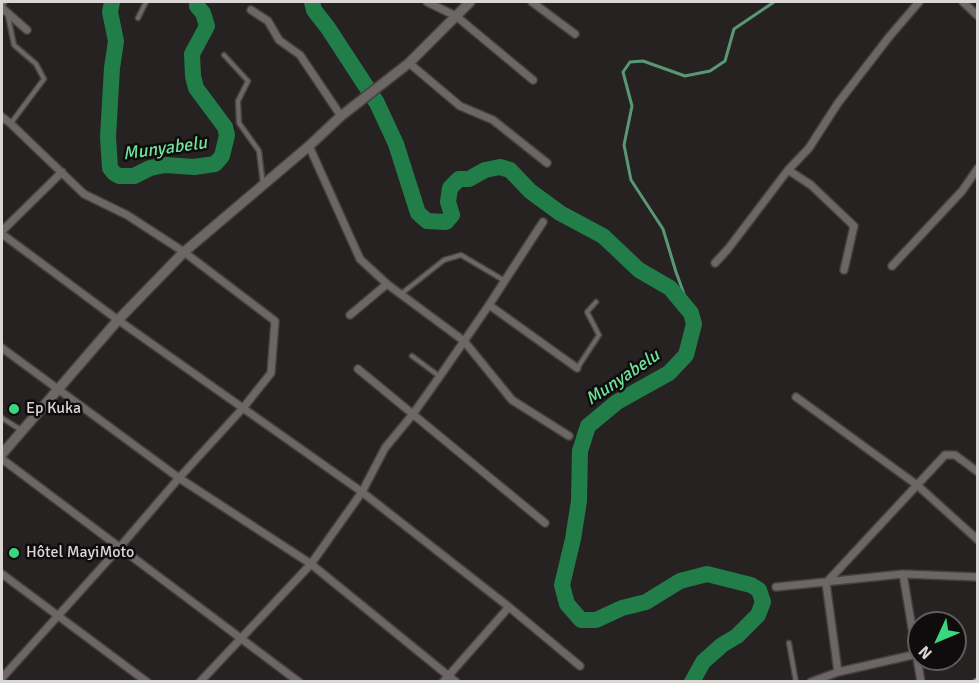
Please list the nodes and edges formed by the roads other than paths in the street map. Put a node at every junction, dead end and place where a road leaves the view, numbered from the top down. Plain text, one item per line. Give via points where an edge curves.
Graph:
1 (146, 2) edge
2 (427, 2) edge
3 (470, 2) edge
4 (532, 2) edge
5 (919, 2) edge
6 (963, 2) edge
7 (2, 9) edge
8 (251, 10) dead end
9 (8, 14) junction
10 (456, 16) junction
11 (978, 16) edge
12 (138, 18) dead end
13 (27, 30) dead end
14 (575, 34) dead end
15 (224, 55) dead end
16 (409, 63) junction
17 (533, 80) dead end
18 (341, 116) junction
19 (2, 117) edge
20 (10, 123) junction
21 (309, 146) junction
22 (547, 163) dead end
23 (978, 168) edge
24 (788, 170) junction
25 (62, 172) junction
26 (263, 185) junction
27 (543, 222) dead end
28 (2, 232) edge
29 (184, 252) junction
30 (715, 263) dead end
31 (892, 266) dead end
32 (844, 270) dead end
33 (505, 281) junction
34 (387, 284) junction
35 (400, 294) junction
36 (596, 302) dead end
37 (489, 306) junction
38 (350, 315) dead end
39 (118, 320) junction
40 (464, 340) junction
41 (2, 348) edge
42 (412, 356) dead end
43 (577, 368) joint
44 (358, 369) dead end
45 (440, 376) junction
46 (58, 390) junction
47 (796, 397) dead end
48 (243, 408) junction
49 (413, 414) junction
50 (2, 418) edge
51 (22, 431) junction
52 (569, 436) dead end
53 (2, 454) edge
54 (2, 459) edge
55 (978, 472) edge
56 (179, 478) junction
57 (917, 485) junction
58 (362, 492) junction
59 (545, 523) dead end
60 (978, 540) edge
61 (119, 548) junction
62 (311, 564) junction
63 (2, 574) edge
64 (903, 574) junction
65 (978, 578) edge
66 (826, 583) junction
67 (776, 587) dead end
68 (509, 607) junction
69 (909, 611) edge
70 (57, 616) junction
71 (240, 639) junction
72 (789, 643) dead end
73 (907, 656) edge
74 (580, 666) dead end
75 (838, 672) junction
76 (2, 678) edge
77 (446, 679) edge
78 (824, 679) edge
79 (147, 681) edge
80 (200, 681) edge
81 (299, 681) edge
82 (456, 681) edge
83 (796, 681) edge
84 (811, 681) edge

1 - 12 lane
2 - 10 street
3 - 10 street
4 - 14 street
5 - 24 street via 838,103 809,148
6 - 11 street
7 - 9 street
8 - 18 street via 268,21 279,40 300,55
9 - 13 street
9 - 20 lane via 14,45 36,64 44,79
10 - 16 street
10 - 17 street
15 - 26 lane via 248,81 238,101 239,123 259,151
16 - 18 street
16 - 22 street via 460,106 493,120
18 - 21 street
19 - 20 street
20 - 25 street
21 - 26 street
21 - 34 street via 360,259
23 - 31 street via 962,191
24 - 30 street
24 - 32 street via 811,185 854,226
25 - 28 street
25 - 29 street via 84,194 128,215
26 - 29 street
27 - 33 street
28 - 39 street
29 - 39 street
29 - 48 street via 275,321 271,373
33 - 35 lane via 461,255 444,260
33 - 37 street
34 - 35 street
34 - 38 street
35 - 40 street
36 - 43 lane via 587,312 599,335
37 - 40 street
37 - 43 street
39 - 46 street
39 - 48 street
40 - 45 street
40 - 52 street via 512,400
41 - 46 street
42 - 45 lane
44 - 49 street
45 - 49 street
46 - 51 street
46 - 56 street
47 - 57 street
48 - 56 street
48 - 58 street
49 - 58 street via 385,448
49 - 59 street
50 - 51 lane
51 - 53 street
54 - 61 street
55 - 57 street via 955,455 945,455
56 - 61 street
56 - 62 street
57 - 60 street
57 - 66 street
58 - 62 street
58 - 68 street
61 - 70 street
61 - 71 street
62 - 71 street
62 - 77 street
63 - 70 street
64 - 65 street
64 - 66 street
64 - 69 street
66 - 67 street
66 - 75 street
68 - 74 street
68 - 77 street
70 - 76 street
70 - 79 street
71 - 80 street
71 - 81 street
72 - 83 lane
73 - 75 street
75 - 78 street
77 - 82 street
78 - 84 street

